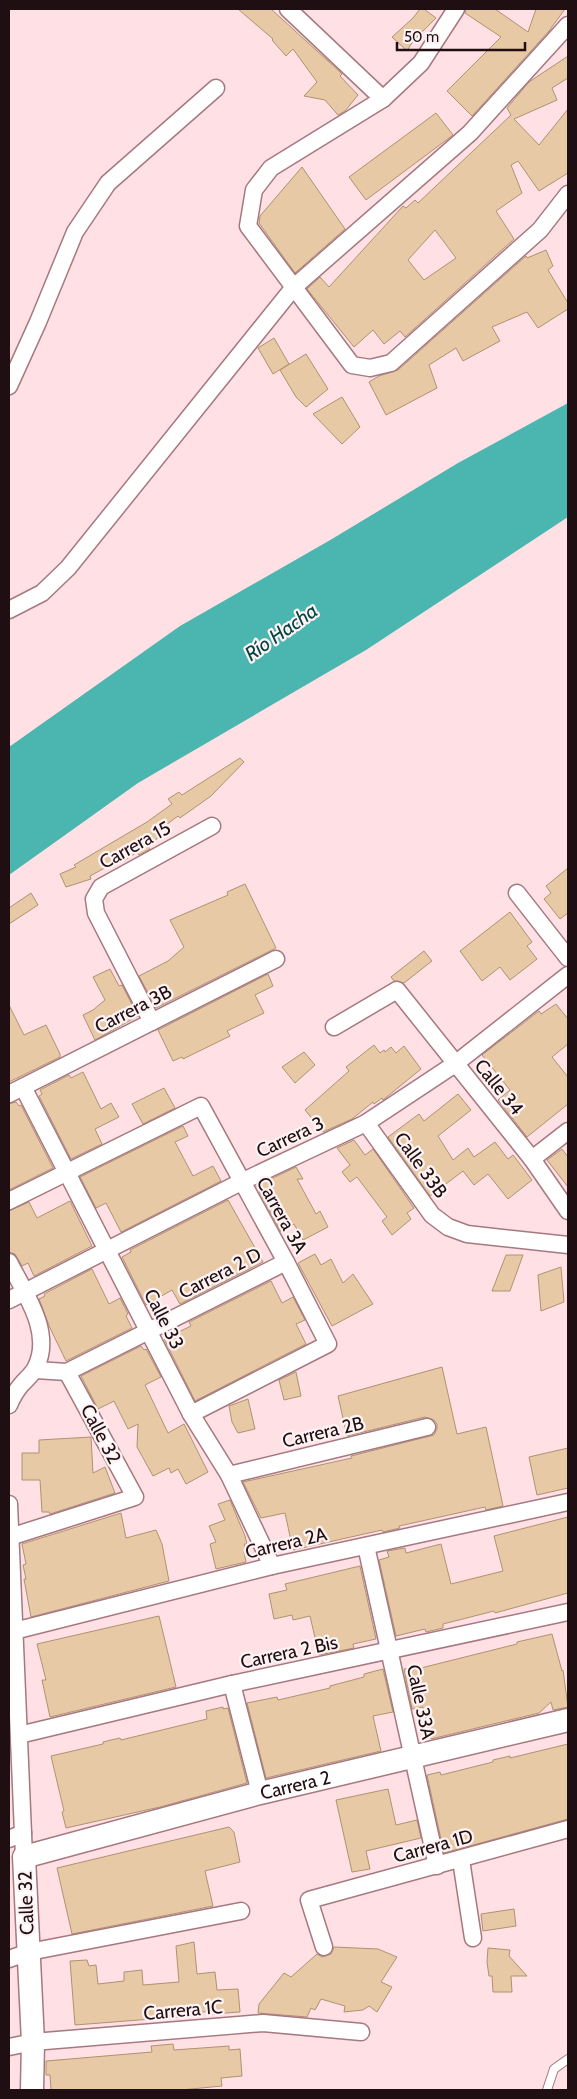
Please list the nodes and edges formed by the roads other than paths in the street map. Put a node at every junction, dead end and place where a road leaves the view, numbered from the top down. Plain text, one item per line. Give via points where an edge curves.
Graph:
1 (288, 9) edge
2 (456, 9) edge
3 (568, 24) edge
4 (216, 88) dead end
5 (383, 99) junction
6 (568, 194) edge
7 (294, 287) junction
8 (9, 386) edge
9 (9, 610) edge
10 (212, 826) dead end
11 (517, 893) dead end
12 (568, 958) edge
13 (276, 959) dead end
14 (568, 975) edge
15 (152, 1022) junction
16 (334, 1027) dead end
17 (455, 1064) junction
18 (16, 1091) edge
19 (366, 1123) junction
20 (568, 1131) edge
21 (532, 1159) junction
22 (68, 1172) junction
23 (241, 1182) junction
24 (9, 1201) edge
25 (566, 1204) edge
26 (568, 1245) edge
27 (106, 1251) junction
28 (9, 1262) edge
29 (286, 1262) junction
30 (24, 1293) junction
31 (9, 1300) edge
32 (148, 1333) junction
33 (36, 1370) junction
34 (67, 1372) junction
35 (9, 1405) edge
36 (191, 1414) junction
37 (427, 1427) dead end
38 (229, 1475) junction
39 (568, 1502) edge
40 (9, 1504) edge
41 (10, 1537) junction
42 (366, 1546) junction
43 (272, 1566) junction
44 (11, 1595) edge
45 (568, 1612) edge
46 (14, 1632) junction
47 (389, 1651) junction
48 (12, 1654) edge
49 (232, 1684) junction
50 (13, 1717) edge
51 (568, 1720) edge
52 (19, 1735) junction
53 (412, 1756) junction
54 (260, 1793) junction
55 (568, 1829) edge
56 (16, 1836) edge
57 (24, 1857) junction
58 (461, 1860) junction
59 (437, 1866) junction
60 (241, 1910) dead end
61 (473, 1938) dead end
62 (324, 1947) dead end
63 (19, 1955) edge
64 (361, 2032) dead end
65 (33, 2042) junction
66 (9, 2046) edge
67 (568, 2059) edge
68 (32, 2090) edge
69 (547, 2090) edge

1 - 5 street
2 - 5 street via 421,63
3 - 7 street via 470,133
4 - 8 street via 108,183 75,232
5 - 7 street via 271,168 254,190 248,226
6 - 7 street via 540,230 391,363 370,368 352,365
7 - 9 street via 68,568 42,593
10 - 15 street, Carrera 15 via 101,887 94,899 96,913
11 - 12 street
13 - 15 street, Carrera 3B
14 - 17 street, Carrera 3
15 - 18 street, Carrera 3B
16 - 17 street, Calle 34 via 397,990
17 - 19 street, Carrera 3
17 - 21 street, Calle 34
18 - 22 street, Calle 33
19 - 23 street, Carrera 3
19 - 26 street, Calle 33B via 432,1215 448,1228 467,1234
20 - 21 street
21 - 25 street, Calle 34
22 - 23 street, Carrera 3A via 200,1106
22 - 24 street, Carrera 3A
22 - 27 street, Calle 33
23 - 27 street, Carrera 3
23 - 29 street, Carrera 3A
27 - 30 street, Carrera 3
27 - 32 street, Calle 33
28 - 30 street
29 - 32 street, Carrera 2 D
29 - 36 street, Carrera 3A via 328,1344
30 - 31 street, Carrera 3
30 - 33 street via 43,1338
32 - 34 street, Carrera 2 D
32 - 36 street, Calle 33
33 - 34 street, Carrera 2 D
33 - 35 street via 20,1386
34 - 41 street, Calle 32 via 135,1497
36 - 38 street, Calle 33
37 - 38 street, Carrera 2B
38 - 43 street, Calle 33
39 - 42 street, Carrera 2A
40 - 41 street, Calle 32
41 - 44 street, Calle 32
42 - 43 street, Carrera 2A
42 - 47 street, Calle 33A
43 - 46 street, Carrera 2A
44 - 46 street, Calle 32
45 - 47 street, Carrera 2 Bis
46 - 48 street, Calle 32
47 - 49 street, Carrera 2 Bis
47 - 53 street, Calle 33A
48 - 50 street, Calle 32
49 - 52 street, Carrera 2 Bis
49 - 54 street
50 - 52 street, Calle 32
51 - 53 street, Carrera 2
52 - 56 street, Calle 32
53 - 54 street, Carrera 2
53 - 59 street, Calle 33A
54 - 57 street, Carrera 2
55 - 58 street, Carrera 1D
56 - 57 street, Calle 32
57 - 63 street, Calle 32
58 - 59 street, Carrera 1D
58 - 61 street
59 - 62 street, Carrera 1D via 309,1900
60 - 63 street
63 - 65 street, Calle 32
64 - 65 street, Carrera 1C via 263,2024
65 - 66 street, Carrera 1C
65 - 68 street, Calle 32
67 - 69 lane via 554,2069

